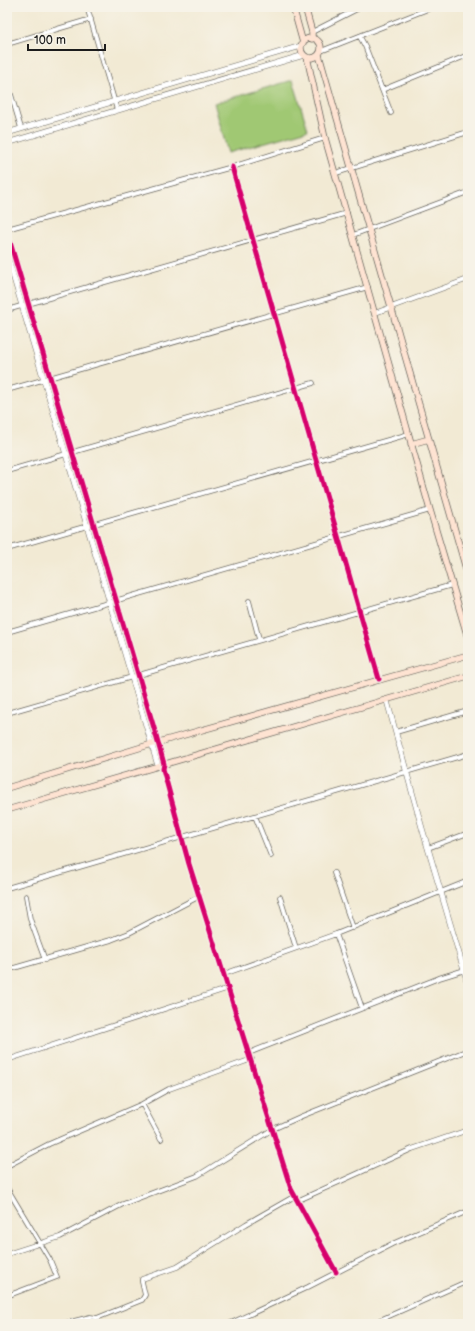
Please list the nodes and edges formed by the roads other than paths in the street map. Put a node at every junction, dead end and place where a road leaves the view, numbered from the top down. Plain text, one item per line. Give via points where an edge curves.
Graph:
1 (87, 7) edge
2 (293, 7) edge
3 (305, 7) edge
4 (361, 7) edge
5 (433, 7) edge
6 (91, 18) junction
7 (312, 32) junction
8 (360, 37) junction
9 (312, 38) junction
10 (7, 44) edge
11 (302, 45) junction
12 (320, 53) junction
13 (468, 54) edge
14 (305, 56) junction
15 (7, 81) edge
16 (382, 90) junction
17 (114, 100) junction
18 (117, 110) junction
19 (391, 113) dead end
20 (21, 128) junction
21 (468, 132) edge
22 (7, 133) edge
23 (325, 138) junction
24 (7, 143) edge
25 (232, 166) junction
26 (352, 168) junction
27 (336, 173) junction
28 (468, 192) edge
29 (347, 213) junction
30 (7, 229) edge
31 (369, 230) junction
32 (7, 232) edge
33 (353, 235) junction
34 (254, 239) junction
35 (7, 255) edge
36 (468, 279) edge
37 (368, 287) junction
38 (28, 304) junction
39 (22, 306) junction
40 (392, 308) junction
41 (7, 310) edge
42 (375, 313) junction
43 (274, 314) junction
44 (50, 378) junction
45 (44, 379) junction
46 (313, 383) dead end
47 (295, 388) junction
48 (7, 390) edge
49 (409, 434) junction
50 (429, 439) junction
51 (411, 444) junction
52 (72, 453) junction
53 (65, 454) junction
54 (316, 461) junction
55 (7, 471) edge
56 (430, 510) junction
57 (93, 525) junction
58 (86, 527) junction
59 (338, 536) junction
60 (7, 549) edge
61 (468, 576) edge
62 (452, 585) junction
63 (115, 600) junction
64 (108, 602) junction
65 (249, 602) dead end
66 (359, 611) junction
67 (7, 632) edge
68 (468, 638) edge
69 (259, 639) junction
70 (468, 654) edge
71 (137, 674) junction
72 (130, 676) junction
73 (468, 676) edge
74 (379, 679) junction
75 (388, 701) junction
76 (468, 711) edge
77 (7, 713) edge
78 (396, 732) junction
79 (158, 743) junction
80 (152, 744) junction
81 (468, 754) edge
82 (161, 767) junction
83 (407, 773) junction
84 (7, 788) edge
85 (7, 810) edge
86 (255, 816) junction
87 (468, 833) edge
88 (182, 837) junction
89 (428, 848) junction
90 (271, 856) dead end
91 (334, 873) dead end
92 (468, 881) edge
93 (7, 888) edge
94 (441, 893) junction
95 (26, 896) dead end
96 (200, 896) junction
97 (280, 897) dead end
98 (353, 928) junction
99 (336, 934) junction
100 (296, 948) junction
101 (45, 960) junction
102 (7, 970) edge
103 (466, 970) edge
104 (224, 974) junction
105 (468, 984) edge
106 (229, 988) junction
107 (362, 1008) junction
108 (468, 1050) edge
109 (249, 1053) junction
110 (252, 1059) junction
111 (7, 1060) edge
112 (142, 1104) junction
113 (274, 1129) junction
114 (468, 1130) edge
115 (162, 1139) dead end
116 (7, 1166) edge
117 (7, 1188) edge
118 (296, 1199) junction
119 (468, 1211) edge
120 (40, 1243) junction
121 (7, 1254) edge
122 (336, 1272) junction
123 (468, 1281) edge
124 (7, 1296) edge
125 (62, 1324) edge
126 (229, 1324) edge
127 (371, 1324) edge

1 - 6 street
2 - 11 main road
3 - 7 main road
4 - 7 street
5 - 8 street
6 - 10 street
6 - 17 street
7 - 9 main road
8 - 12 street
8 - 16 street
9 - 11 main road
9 - 12 main road via 319,43
11 - 14 main road
11 - 17 street
12 - 14 main road via 313,58
12 - 26 main road
13 - 16 street
14 - 18 street
14 - 23 main road
15 - 20 street
16 - 19 street
17 - 18 street
17 - 20 street
18 - 24 street
20 - 22 street
21 - 26 street
23 - 25 street
23 - 27 main road
25 - 30 street
25 - 34 street
26 - 27 street
26 - 31 main road
27 - 29 main road
28 - 31 street
29 - 33 main road
29 - 34 street
31 - 33 street
31 - 40 main road
32 - 38 street
33 - 37 main road
34 - 38 street
34 - 43 street
35 - 39 street
36 - 40 street
37 - 42 main road
37 - 43 street
38 - 39 street
38 - 44 street
39 - 41 street
39 - 45 street
40 - 42 street
40 - 50 main road
42 - 49 main road
43 - 44 street
43 - 47 street
44 - 45 street
44 - 52 street
45 - 48 street
45 - 53 street
46 - 47 street
47 - 52 street
47 - 54 street
49 - 51 main road
49 - 54 street
50 - 51 main road
50 - 61 main road
51 - 56 main road
52 - 53 street
52 - 57 street
53 - 55 street
53 - 58 street
54 - 57 street
54 - 59 street
56 - 59 street
56 - 62 main road
57 - 58 street
57 - 63 street
58 - 60 street
58 - 64 street
59 - 63 street
59 - 66 street
62 - 66 street
62 - 68 main road
63 - 64 street
63 - 71 street
64 - 67 street
64 - 72 street
65 - 69 street
66 - 69 street
66 - 74 street
69 - 71 street
70 - 74 main road
71 - 72 street
71 - 79 street
72 - 77 street
72 - 80 street
73 - 75 main road
74 - 79 main road
75 - 78 street
75 - 82 main road
76 - 78 street
78 - 83 street
79 - 80 main road
79 - 82 street
80 - 82 street
80 - 84 main road
81 - 83 street
82 - 85 main road
82 - 88 street
83 - 86 street
83 - 89 street
86 - 88 street
86 - 90 street
87 - 89 street
88 - 93 street
88 - 96 street
89 - 94 street
91 - 98 street
92 - 94 street
94 - 98 street
94 - 103 street
95 - 101 street via 30,919
96 - 101 street via 130,933
96 - 104 street
97 - 100 street
98 - 99 street
99 - 100 street
99 - 107 street
100 - 104 street
101 - 102 street
103 - 105 street
103 - 107 street
104 - 106 street
106 - 109 street
106 - 111 street
107 - 109 street
108 - 113 street
109 - 110 street
110 - 112 street via 169,1089
110 - 113 street
112 - 115 street
112 - 116 street via 49,1144
113 - 118 street
113 - 120 street via 197,1176 123,1204 60,1237
114 - 118 street via 412,1149
117 - 120 street
118 - 122 street
118 - 125 street via 246,1224 177,1267 142,1279 146,1295 142,1300 97,1318 90,1317
119 - 122 street
120 - 121 street
120 - 124 street via 57,1276
122 - 126 street
123 - 127 street

